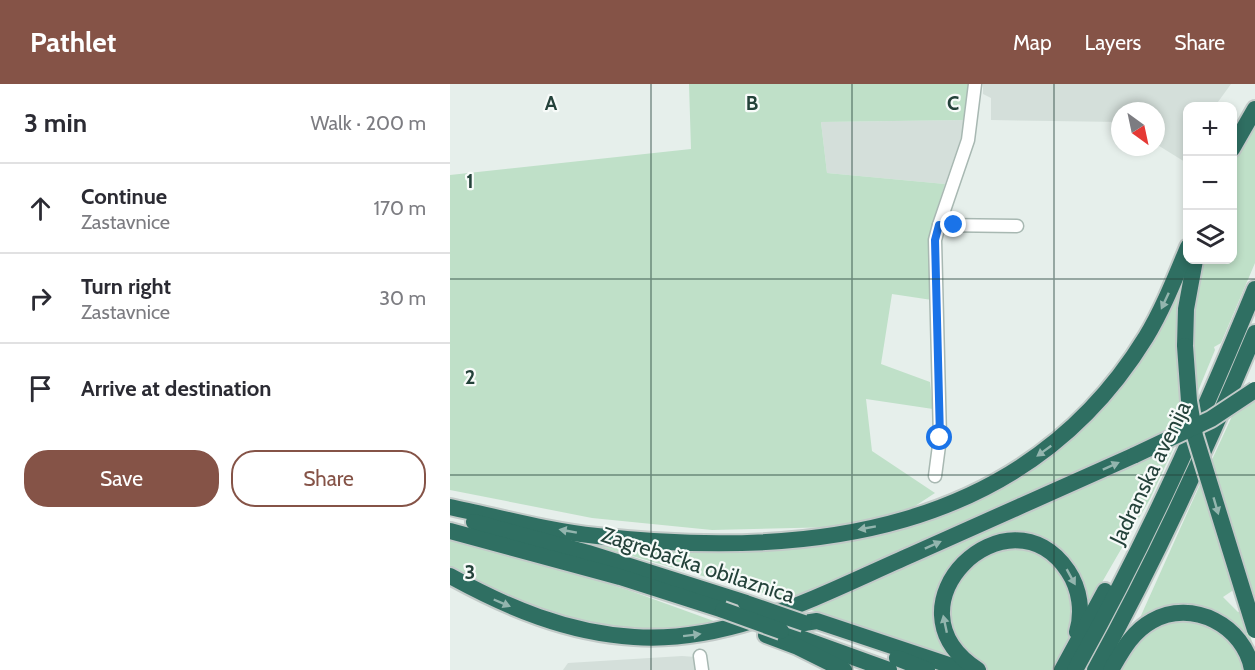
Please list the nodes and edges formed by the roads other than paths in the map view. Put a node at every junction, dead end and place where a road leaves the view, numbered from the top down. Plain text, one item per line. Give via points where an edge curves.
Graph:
1 (975, 84) edge
2 (1255, 109) edge
3 (1237, 142) edge
4 (939, 225) junction
5 (1017, 226) dead end
6 (1183, 258) edge
7 (1194, 264) edge
8 (1255, 289) edge
9 (1242, 320) junction
10 (1255, 333) edge
11 (1255, 348) edge
12 (1255, 390) edge
13 (935, 477) dead end
14 (450, 507) edge
15 (450, 517) edge
16 (450, 531) edge
17 (450, 576) edge
18 (804, 623) junction
19 (1255, 630) edge
20 (773, 633) junction
21 (700, 656) dead end
22 (702, 670) edge
23 (844, 670) edge
24 (889, 670) edge
25 (927, 670) edge
26 (964, 670) edge
27 (978, 670) edge
28 (1057, 670) edge
29 (1062, 670) edge
30 (1075, 670) edge
31 (1095, 670) edge
32 (1106, 670) edge
33 (1112, 670) edge
34 (1252, 670) edge

1 - 4 street via 968,140
2 - 3 highway
4 - 5 street
4 - 13 street via 935,240 940,438
6 -> 14 highway via 1147,336 1079,421 1017,471 927,514 824,536 700,543 595,536
7 -> 19 highway, bridge via 1186,309 1189,401 1195,436
8 - 9 highway, Jadranska avenija
9 - 29 highway via 1222,351 1147,511
9 - 30 highway, Jadranska avenija via 1165,500
10 - 31 highway, Jadranska avenija via 1178,511
11 - 32 highway via 1192,496
17 -> 12 highway, bridge via 540,619 598,633 636,637 714,631 755,620 856,579 1135,455 1211,419
15 - 18 highway, Zagrebačka obilaznica, bridge via 588,553
16 - 20 highway, Zagrebačka obilaznica, bridge via 620,577
18 - 25 highway, Zagrebačka obilaznica
18 - 26 highway via 817,621
20 - 23 highway
20 - 24 highway, Zagrebačka obilaznica
21 - 22 street
27 -> 28 highway via 961,657 948,635 943,612 945,593 954,573 971,555 993,544 1014,542 1041,548 1060,561 1077,589 1081,616 1078,630
33 - 34 highway via 1125,646 1142,627 1164,616 1186,612 1203,615 1226,627 1241,643

